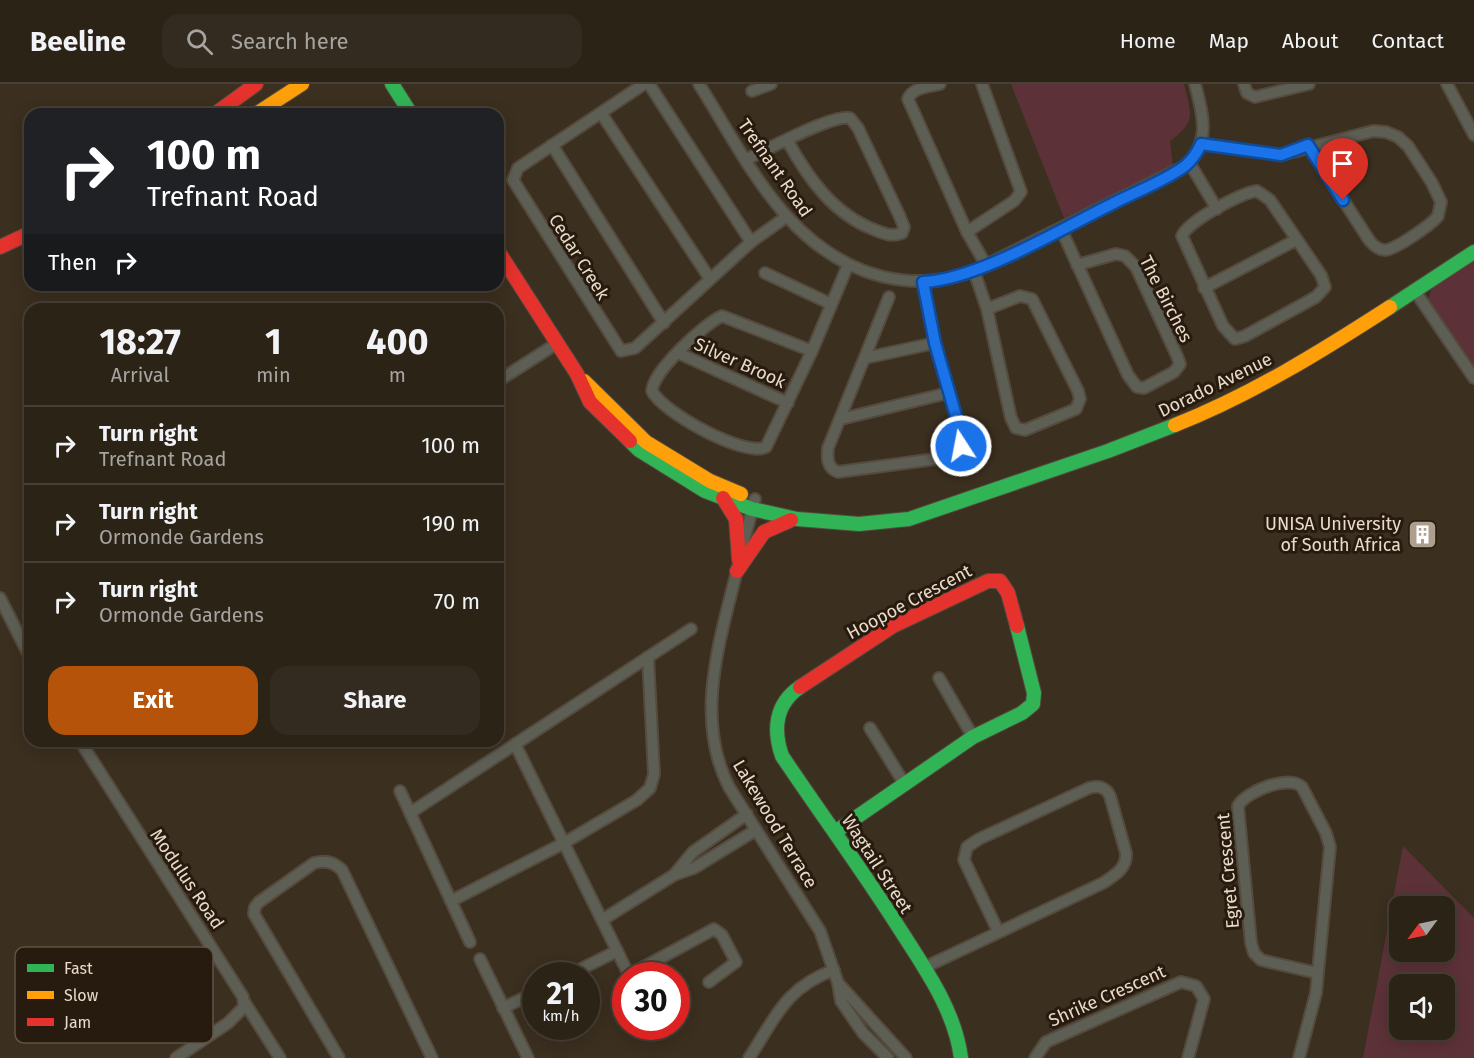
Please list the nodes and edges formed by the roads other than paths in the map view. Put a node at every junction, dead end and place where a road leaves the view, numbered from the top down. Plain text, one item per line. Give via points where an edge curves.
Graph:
1 (256, 84) edge
2 (302, 84) edge
3 (392, 84) edge
4 (644, 84) edge
5 (649, 84) edge
6 (699, 84) edge
7 (771, 84) edge
8 (940, 84) edge
9 (982, 84) edge
10 (1195, 84) edge
11 (1244, 84) edge
12 (1309, 84) edge
13 (1448, 84) edge
14 (752, 92) dead end
15 (222, 108) edge
16 (265, 108) edge
17 (407, 108) edge
18 (602, 113) junction
19 (1472, 128) edge
20 (787, 140) junction
21 (1201, 144) junction
22 (552, 145) junction
23 (1308, 145) junction
24 (747, 159) junction
25 (1189, 162) junction
26 (1217, 209) junction
27 (786, 217) junction
28 (1061, 229) junction
29 (967, 232) junction
30 (24, 235) edge
31 (1296, 240) junction
32 (752, 242) junction
33 (0, 247) edge
34 (1474, 252) edge
35 (504, 261) edge
36 (848, 265) junction
37 (986, 265) junction
38 (1077, 265) junction
39 (974, 271) junction
40 (765, 273) dead end
41 (710, 279) junction
42 (923, 282) junction
43 (1204, 288) junction
44 (1416, 291) junction
45 (889, 297) dead end
46 (831, 304) junction
47 (987, 309) junction
48 (664, 323) junction
49 (935, 343) junction
50 (556, 344) junction
51 (812, 351) junction
52 (678, 352) junction
53 (865, 358) junction
54 (577, 374) junction
55 (504, 377) edge
56 (1474, 378) edge
57 (948, 393) junction
58 (788, 403) junction
59 (841, 418) junction
60 (722, 497) junction
61 (753, 504) junction
62 (951, 505) junction
63 (797, 519) junction
64 (738, 566) junction
65 (0, 597) edge
66 (691, 629) dead end
67 (24, 645) edge
68 (648, 657) junction
69 (939, 678) dead end
70 (793, 692) joint
71 (870, 728) dead end
72 (973, 736) junction
73 (515, 744) junction
74 (84, 747) edge
75 (904, 783) junction
76 (400, 791) dead end
77 (410, 813) junction
78 (747, 814) junction
79 (756, 830) junction
80 (835, 832) junction
81 (564, 843) junction
82 (674, 874) junction
83 (451, 901) junction
84 (602, 920) junction
85 (998, 931) junction
86 (470, 942) dead end
87 (212, 947) edge
88 (213, 948) edge
89 (617, 951) junction
90 (480, 959) dead end
91 (595, 962) edge
92 (622, 962) edge
93 (653, 962) edge
94 (923, 968) junction
95 (834, 970) junction
96 (1317, 973) junction
97 (709, 982) dead end
98 (838, 983) junction
99 (522, 999) edge
100 (245, 1003) junction
101 (503, 1008) junction
102 (213, 1033) edge
103 (198, 1043) edge
104 (176, 1058) edge
105 (280, 1058) edge
106 (339, 1058) edge
107 (432, 1058) edge
108 (528, 1058) edge
109 (749, 1058) edge
110 (888, 1058) edge
111 (906, 1058) edge
112 (960, 1058) edge
113 (1035, 1058) edge
114 (1188, 1058) edge
115 (1299, 1058) edge

1 - 15 street
2 - 16 street
3 - 17 street
4 - 18 street, Cedar Creek
5 - 32 street
6 - 24 street, Trefnant Road
7 - 14 street
8 - 29 street via 913,92 908,99
9 - 29 street via 1022,192
10 - 21 street via 1204,122
11 - 12 street via 1255,97
13 - 19 street
18 - 22 street, Cedar Creek
18 - 41 street
20 - 20 street via 838,117 850,118 904,230 891,235 851,218 818,188
20 - 24 street
21 - 23 street via 1281,155
21 - 25 street, Trefnant Road
22 - 48 street, Cedar Creek
22 - 48 street, Cedar Creek via 518,168 513,180 517,191 621,351 635,348
23 - 23 street via 1373,131 1398,136 1438,195 1442,207 1438,216 1395,246 1379,249 1369,240
24 - 27 street, Trefnant Road
25 - 26 street
25 - 28 street, Trefnant Road
26 - 31 street via 1251,192 1261,192
26 - 43 street via 1190,225 1182,236
27 - 32 street, Cedar Creek
27 - 36 street, Trefnant Road via 808,240
28 - 37 street, Trefnant Road
28 - 38 street, The Birches
29 - 37 street
30 - 33 street
31 - 43 street
31 - 43 street via 1321,275 1324,290 1245,336 1230,336
32 - 41 street, Cedar Creek
34 - 44 street, Dorado Avenue
35 - 50 street
36 - 42 street, Trefnant Road via 897,280
36 - 46 street, Silver Brook
37 - 39 street, Trefnant Road
38 - 38 street, The Birches via 1134,385 1144,388 1177,370 1177,356 1132,262 1116,254
39 - 42 street, Trefnant Road
39 - 47 street
40 - 46 street
41 - 48 street, Cedar Creek
42 - 49 street
44 - 56 street
44 - 62 street, Dorado Avenue via 1322,351 1211,410 1108,451
45 - 53 street
46 - 51 street, Silver Brook
47 - 47 street via 1016,428 1025,430 1076,409 1078,391 1032,299 1020,296
49 - 53 street
49 - 57 street
50 - 54 street
50 - 55 street
51 - 52 street, Silver Brook via 725,315 715,319
51 - 58 street, Silver Brook
52 - 58 street, Silver Brook
52 - 58 street, Silver Brook via 654,382 654,396 682,419 742,446 761,450 771,441
53 - 59 street
54 - 60 street via 590,402 623,436 660,464
54 - 61 street via 652,446
57 - 59 street
57 - 59 street via 962,442 955,454 943,458 833,470 828,462 828,448
60 - 61 street
60 - 64 street via 735,516
61 - 62 street, Dorado Avenue via 836,514 882,514
61 - 63 street, Dorado Avenue
61 - 64 street, Lakewood Terrace
62 - 63 street, Dorado Avenue via 889,522
63 - 64 street via 781,521 765,530
64 - 78 street, Lakewood Terrace via 714,661 713,704 720,766
65 - 67 street
66 - 68 street
68 - 73 street
68 - 81 street via 652,784 637,800
69 - 72 street
70 - 72 street, Hoopoe Crescent via 893,626 997,580 1008,592 1034,701 1022,713
70 - 80 street, Wagtail Street via 783,699 778,710 780,749
71 - 75 street
72 - 75 street, Hoopoe Crescent
73 - 77 street
73 - 81 street
74 - 87 street, Modulus Road
75 - 80 street, Hoopoe Crescent
76 - 77 street
77 - 83 street
78 - 79 street, Lakewood Terrace
78 - 82 street via 693,852
79 - 82 street via 694,868
79 - 95 street, Lakewood Terrace via 820,931
80 - 94 street, Wagtail Street
81 - 83 street
81 - 84 street
82 - 84 street
83 - 86 street
84 - 89 street
85 - 85 street via 1103,883 1124,866 1125,850 1106,789 1089,788 967,847 964,860
85 - 94 street
88 - 100 street, Modulus Road
89 - 91 street
89 - 92 street
90 - 101 street
93 - 97 street via 714,929 722,935 736,962
94 - 112 street, Wagtail Street via 956,1026 962,1044
95 - 98 street, Lakewood Terrace
95 - 109 street via 810,978 789,996
96 - 96 street, Egret Crescent via 1261,960 1251,943 1238,806 1249,794 1287,782 1302,787 1330,843
96 - 115 street, Egret Crescent
98 - 110 street, Lakewood Terrace via 841,1001 850,1016
98 - 111 street, Lakewood Terrace
99 - 101 street
100 - 102 street via 240,1012
100 - 105 street, Modulus Road
101 - 108 street
103 - 104 street
106 - 107 street via 254,914 259,902 314,863 324,861 342,870
113 - 114 street, Shrike Crescent via 1046,1042 1181,982 1196,986 1203,996

